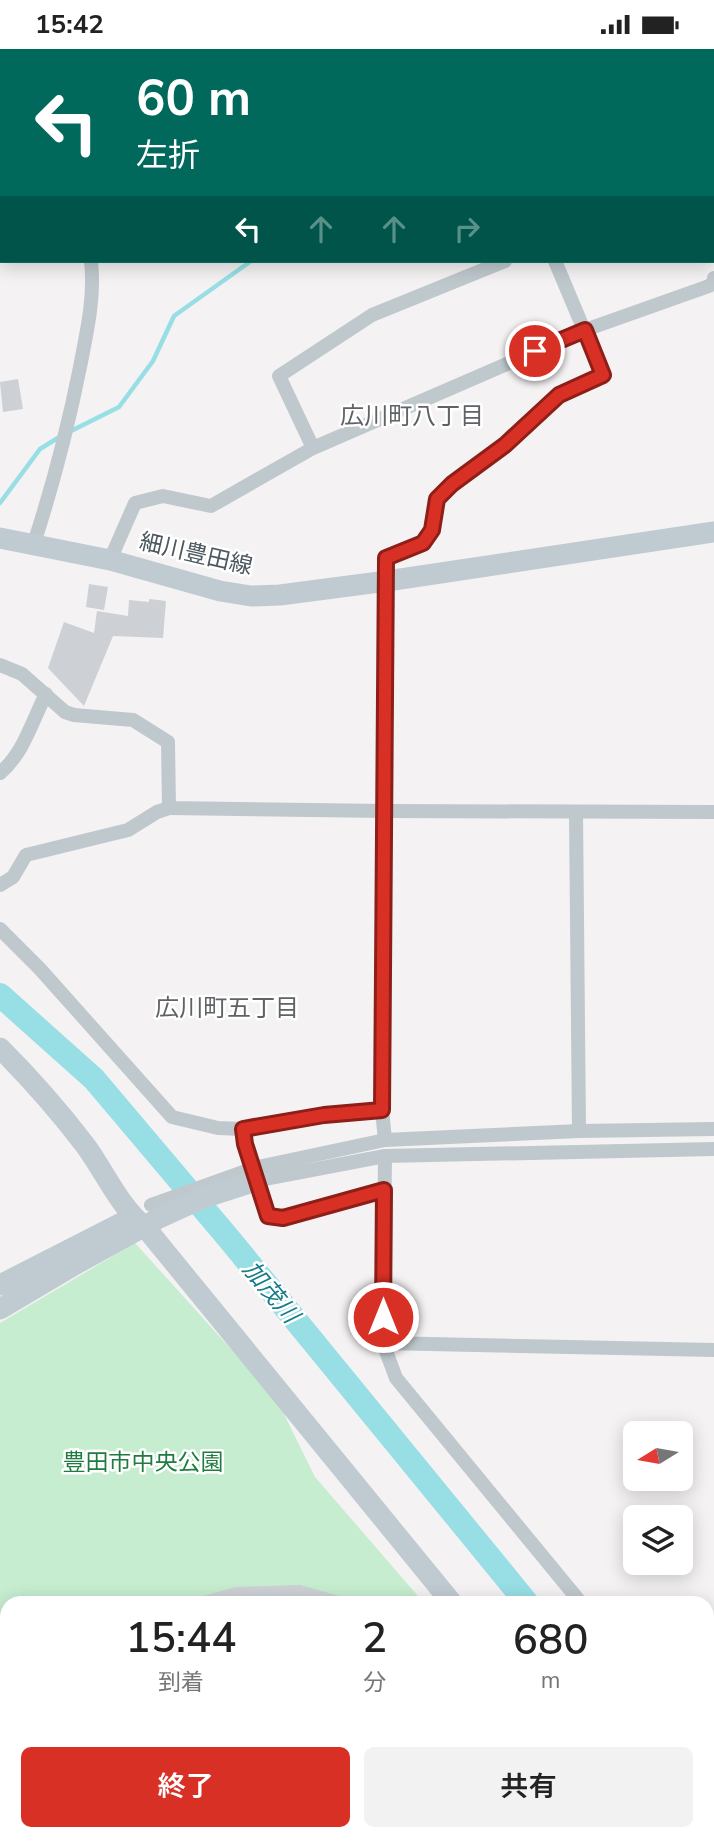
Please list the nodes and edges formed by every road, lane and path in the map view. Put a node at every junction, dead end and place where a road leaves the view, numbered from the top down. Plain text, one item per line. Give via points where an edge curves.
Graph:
1 (90, 263) edge
2 (500, 263) edge
3 (556, 263) edge
4 (714, 281) edge
5 (585, 330) junction
6 (313, 448) junction
7 (714, 532) edge
8 (0, 538) edge
9 (34, 543) junction
10 (110, 560) junction
11 (387, 581) junction
12 (0, 665) edge
13 (46, 694) junction
14 (0, 773) edge
15 (169, 808) junction
16 (385, 811) junction
17 (576, 811) junction
18 (714, 811) edge
19 (0, 885) edge
20 (0, 929) edge
21 (0, 1048) edge
22 (382, 1110) junction
23 (243, 1129) junction
24 (714, 1129) edge
25 (579, 1131) junction
26 (385, 1148) junction
27 (714, 1149) edge
28 (257, 1174) joint
29 (384, 1190) junction
30 (146, 1217) junction
31 (0, 1285) edge
32 (0, 1309) edge
33 (383, 1343) junction
34 (714, 1350) edge
35 (446, 1596) edge
36 (575, 1596) edge

1 - 9 street via 91,310 68,422
2 - 6 street via 372,315 279,376
3 - 5 street
4 - 5 street
5 - 6 street
5 - 11 street via 603,375 559,395 505,445 452,484 437,499 432,530 423,543 386,558
6 - 10 street via 211,506 163,496 135,503
7 - 11 street, 細川豊田線
8 - 9 street, 細川豊田線
9 - 10 street, 細川豊田線
10 - 11 street, 細川豊田線 via 251,596
11 - 16 street
12 - 13 street via 22,674
13 - 14 street via 25,743
13 - 15 street via 65,712 133,720 168,741
15 - 16 street
15 - 19 street via 128,830 26,855 13,877
16 - 17 street
16 - 22 street
17 - 18 street
17 - 25 street
20 - 23 street via 172,1117
21 - 30 street
22 - 23 street
22 - 26 street
23 - 29 street via 268,1216 283,1218
24 - 25 street
25 - 26 street
26 - 27 street
26 - 28 street
26 - 29 street
28 - 30 street, bridge
29 - 33 street
30 - 31 street
30 - 32 street
30 - 35 street
33 - 34 street
33 - 36 street via 396,1378

